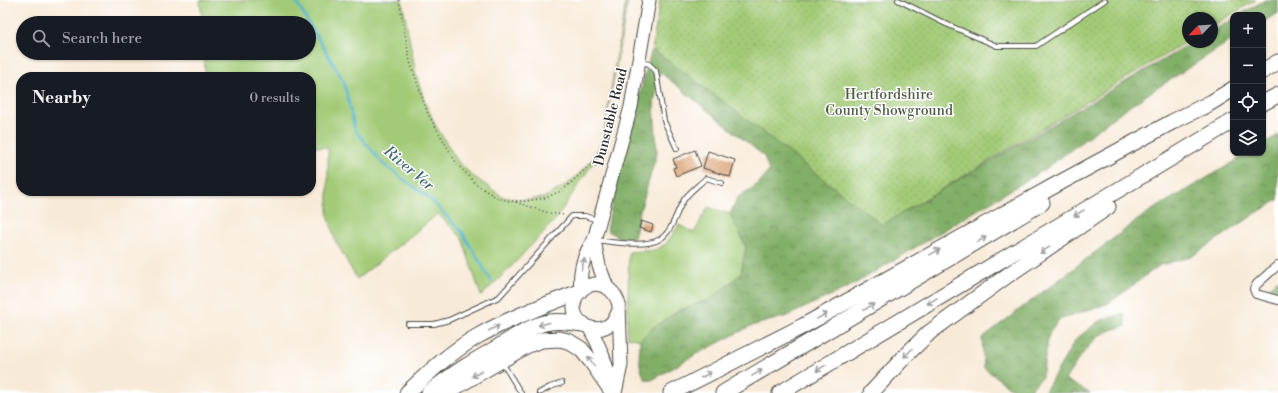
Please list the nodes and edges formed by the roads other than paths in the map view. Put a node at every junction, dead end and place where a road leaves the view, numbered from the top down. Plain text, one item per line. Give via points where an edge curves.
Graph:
1 (648, 0) edge
2 (898, 0) edge
3 (1105, 0) edge
4 (640, 62) junction
5 (1278, 62) edge
6 (1266, 69) edge
7 (1230, 91) edge
8 (1278, 95) edge
9 (1212, 102) junction
10 (1266, 102) edge
11 (1230, 123) edge
12 (1203, 139) junction
13 (677, 149) dead end
14 (722, 183) dead end
15 (598, 220) junction
16 (594, 240) junction
17 (1278, 265) edge
18 (607, 287) junction
19 (580, 292) junction
20 (1278, 300) edge
21 (618, 312) junction
22 (408, 324) dead end
23 (586, 326) junction
24 (501, 360) junction
25 (562, 384) dead end
26 (407, 393) edge
27 (429, 393) edge
28 (446, 393) edge
29 (521, 393) edge
30 (539, 393) edge
31 (614, 393) edge
32 (671, 393) edge
33 (723, 393) edge
34 (780, 393) edge
35 (871, 393) edge

1 - 4 main road, Dunstable Road
2 - 3 lane via 997,46 1036,46
4 - 13 lane via 648,64 656,71 664,121
4 - 15 main road, Dunstable Road via 629,115
5 - 6 highway
7 - 9 highway
8 - 10 highway
32 -> 9 highway via 803,326 1052,187
33 -> 9 highway
11 - 12 highway
12 -> 34 highway
12 -> 35 highway via 1144,183 945,320 908,353
14 - 16 lane via 706,178 685,198 668,232 655,242 625,244
15 - 16 main road, Dunstable Road
15 - 22 lane via 572,216 499,297 449,320 434,324
16 - 18 main road, Dunstable Road via 599,266
19 -> 16 main road, Dunstable Road via 580,279 587,249
17 - 20 street via 1254,289 1256,294
18 - 19 main road via 594,284
18 - 21 main road via 617,297
19 - 23 main road via 574,307 576,315
26 -> 19 highway via 448,356 479,336 508,320
21 - 23 main road via 608,326 599,329
21 - 31 main road via 621,365
23 -> 27 highway via 561,321 536,326 465,366
23 - 31 main road via 603,354
24 -> 28 highway
24 - 29 lane
31 -> 24 highway via 586,354 568,341 537,341
25 - 30 lane

